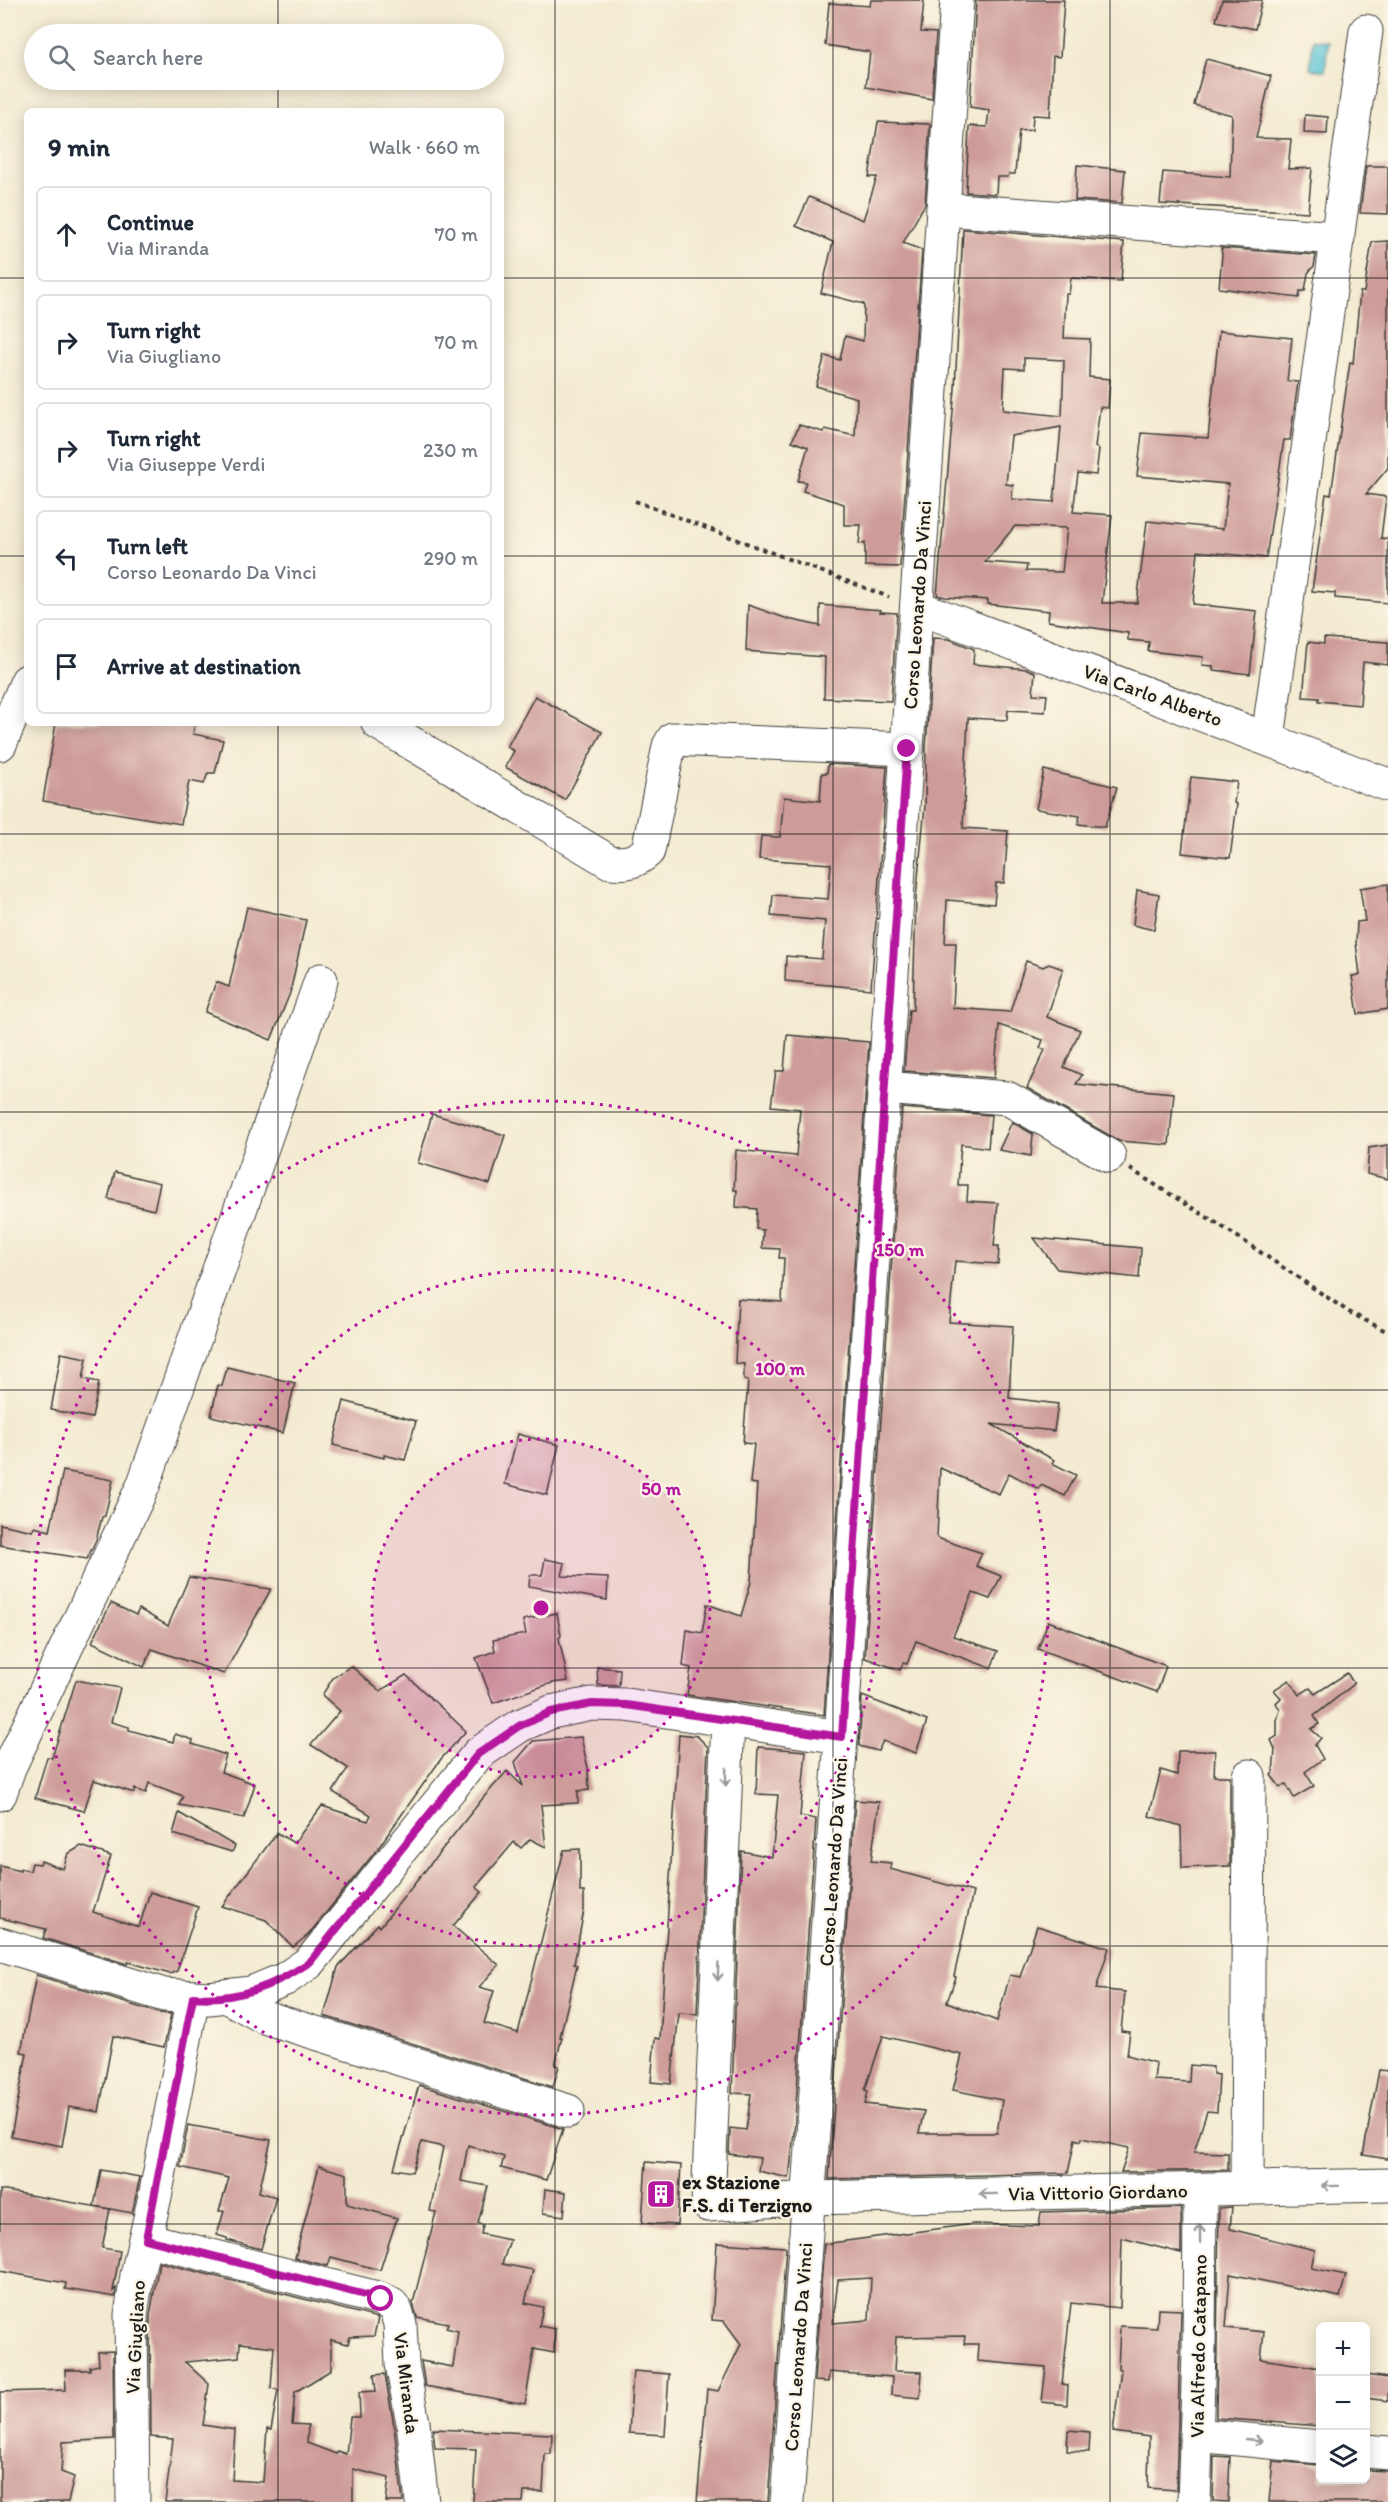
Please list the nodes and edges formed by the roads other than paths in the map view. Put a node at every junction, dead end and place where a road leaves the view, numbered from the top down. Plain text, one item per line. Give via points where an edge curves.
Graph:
1 (957, 0) edge
2 (1366, 31) dead end
3 (943, 209) junction
4 (1338, 238) junction
5 (917, 608) junction
6 (24, 688) edge
7 (383, 726) edge
8 (1268, 738) junction
9 (0, 744) edge
10 (907, 749) junction
11 (1388, 785) edge
12 (321, 980) dead end
13 (885, 1088) junction
14 (1109, 1156) road end
15 (728, 1719) junction
16 (842, 1737) junction
17 (1249, 1776) dead end
18 (0, 1794) edge
19 (0, 1944) edge
20 (226, 1996) junction
21 (193, 1997) junction
22 (568, 2111) dead end
23 (1388, 2185) edge
24 (1247, 2188) junction
25 (1200, 2190) junction
26 (809, 2198) junction
27 (146, 2239) junction
28 (1196, 2434) junction
29 (1316, 2447) edge
30 (1370, 2451) edge
31 (1388, 2453) edge
32 (133, 2502) edge
33 (422, 2502) edge
34 (787, 2502) edge
35 (1194, 2502) edge

1 - 3 street, Corso Leonardo Da Vinci
2 - 4 street
3 - 4 street
3 - 5 street, Corso Leonardo Da Vinci
4 - 8 street
5 - 8 street, Via Carlo Alberto
5 - 10 street, Corso Leonardo Da Vinci
6 - 9 street
7 - 10 street via 610,862 625,864 648,852 669,746 674,739
8 - 11 street, Via Carlo Alberto
10 - 13 street, Corso Leonardo Da Vinci
12 - 18 street via 143,1486
13 - 14 street via 1007,1098
13 - 16 street, Corso Leonardo Da Vinci
15 - 16 street
15 - 20 street via 657,1708 592,1704 551,1712 519,1726 478,1754 310,1962 285,1979 251,1993
15 -> 26 street, Via Vittorio Giordano via 708,2205
16 - 26 street, Corso Leonardo Da Vinci
17 - 24 street
19 - 21 street via 164,1995
20 - 21 street
20 - 22 street via 264,2017
21 - 27 street, Via Giugliano
23 -> 24 street, Via Vittorio Giordano
24 - 25 street, Via Vittorio Giordano
25 -> 26 street, Via Vittorio Giordano
28 -> 25 street, Via Alfredo Catapano
26 - 34 street, Corso Leonardo Da Vinci
27 - 32 street, Via Giugliano via 132,2315
27 - 33 street, Via Miranda via 392,2305 400,2324
28 -> 29 street
28 - 35 street, Via Alfredo Catapano
30 - 31 street

